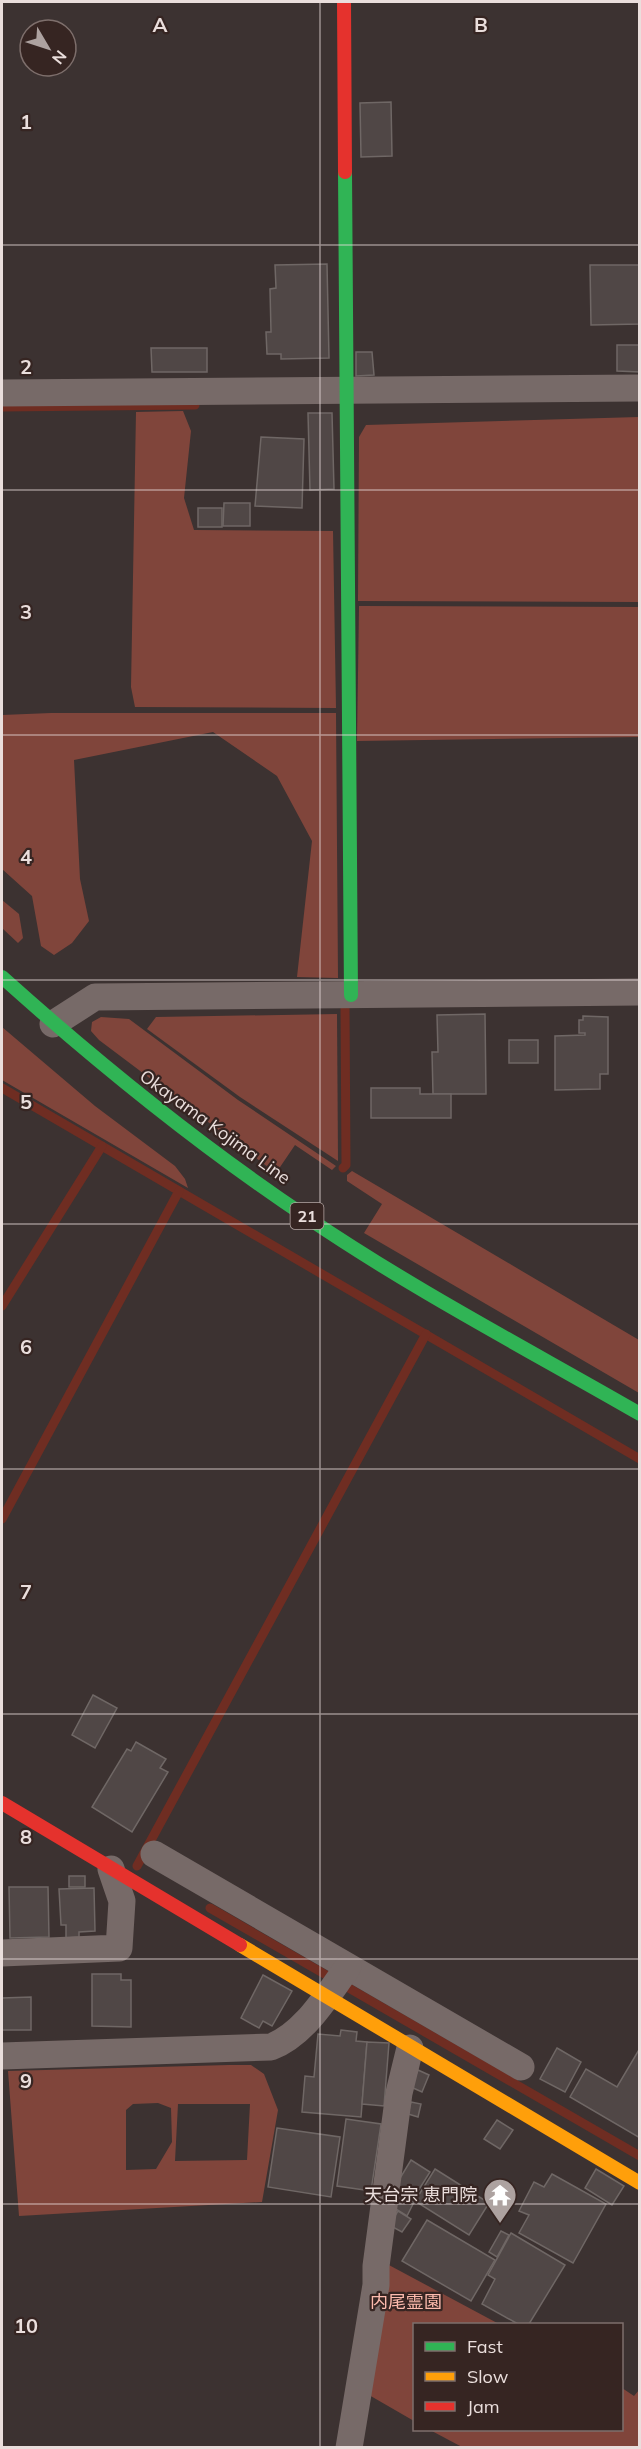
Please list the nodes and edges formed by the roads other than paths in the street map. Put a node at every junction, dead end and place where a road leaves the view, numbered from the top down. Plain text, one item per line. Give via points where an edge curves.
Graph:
1 (344, 2) edge
2 (639, 388) edge
3 (347, 392) junction
4 (2, 393) edge
5 (2, 977) edge
6 (639, 992) edge
7 (351, 995) junction
8 (53, 1024) junction
9 (639, 1414) edge
10 (2, 1803) edge
11 (154, 1854) dead end
12 (111, 1869) junction
13 (2, 1953) edge
14 (338, 1981) junction
15 (410, 2048) junction
16 (2, 2056) edge
17 (521, 2067) dead end
18 (639, 2183) edge
19 (349, 2448) edge

1 - 3 street
2 - 3 street
3 - 4 street
3 - 7 street
5 - 8 street, Okayama Kojima Line / 21
6 - 7 street
7 - 8 street via 95,997
8 - 9 street, Okayama Kojima Line / 21 via 167,1118 356,1249
10 - 12 street
11 - 14 street
12 - 13 street via 122,1901 119,1948
12 - 14 street
14 - 15 street
14 - 16 street via 286,2041 271,2047
14 - 17 street
15 - 18 street
15 - 19 street via 399,2093 376,2286

